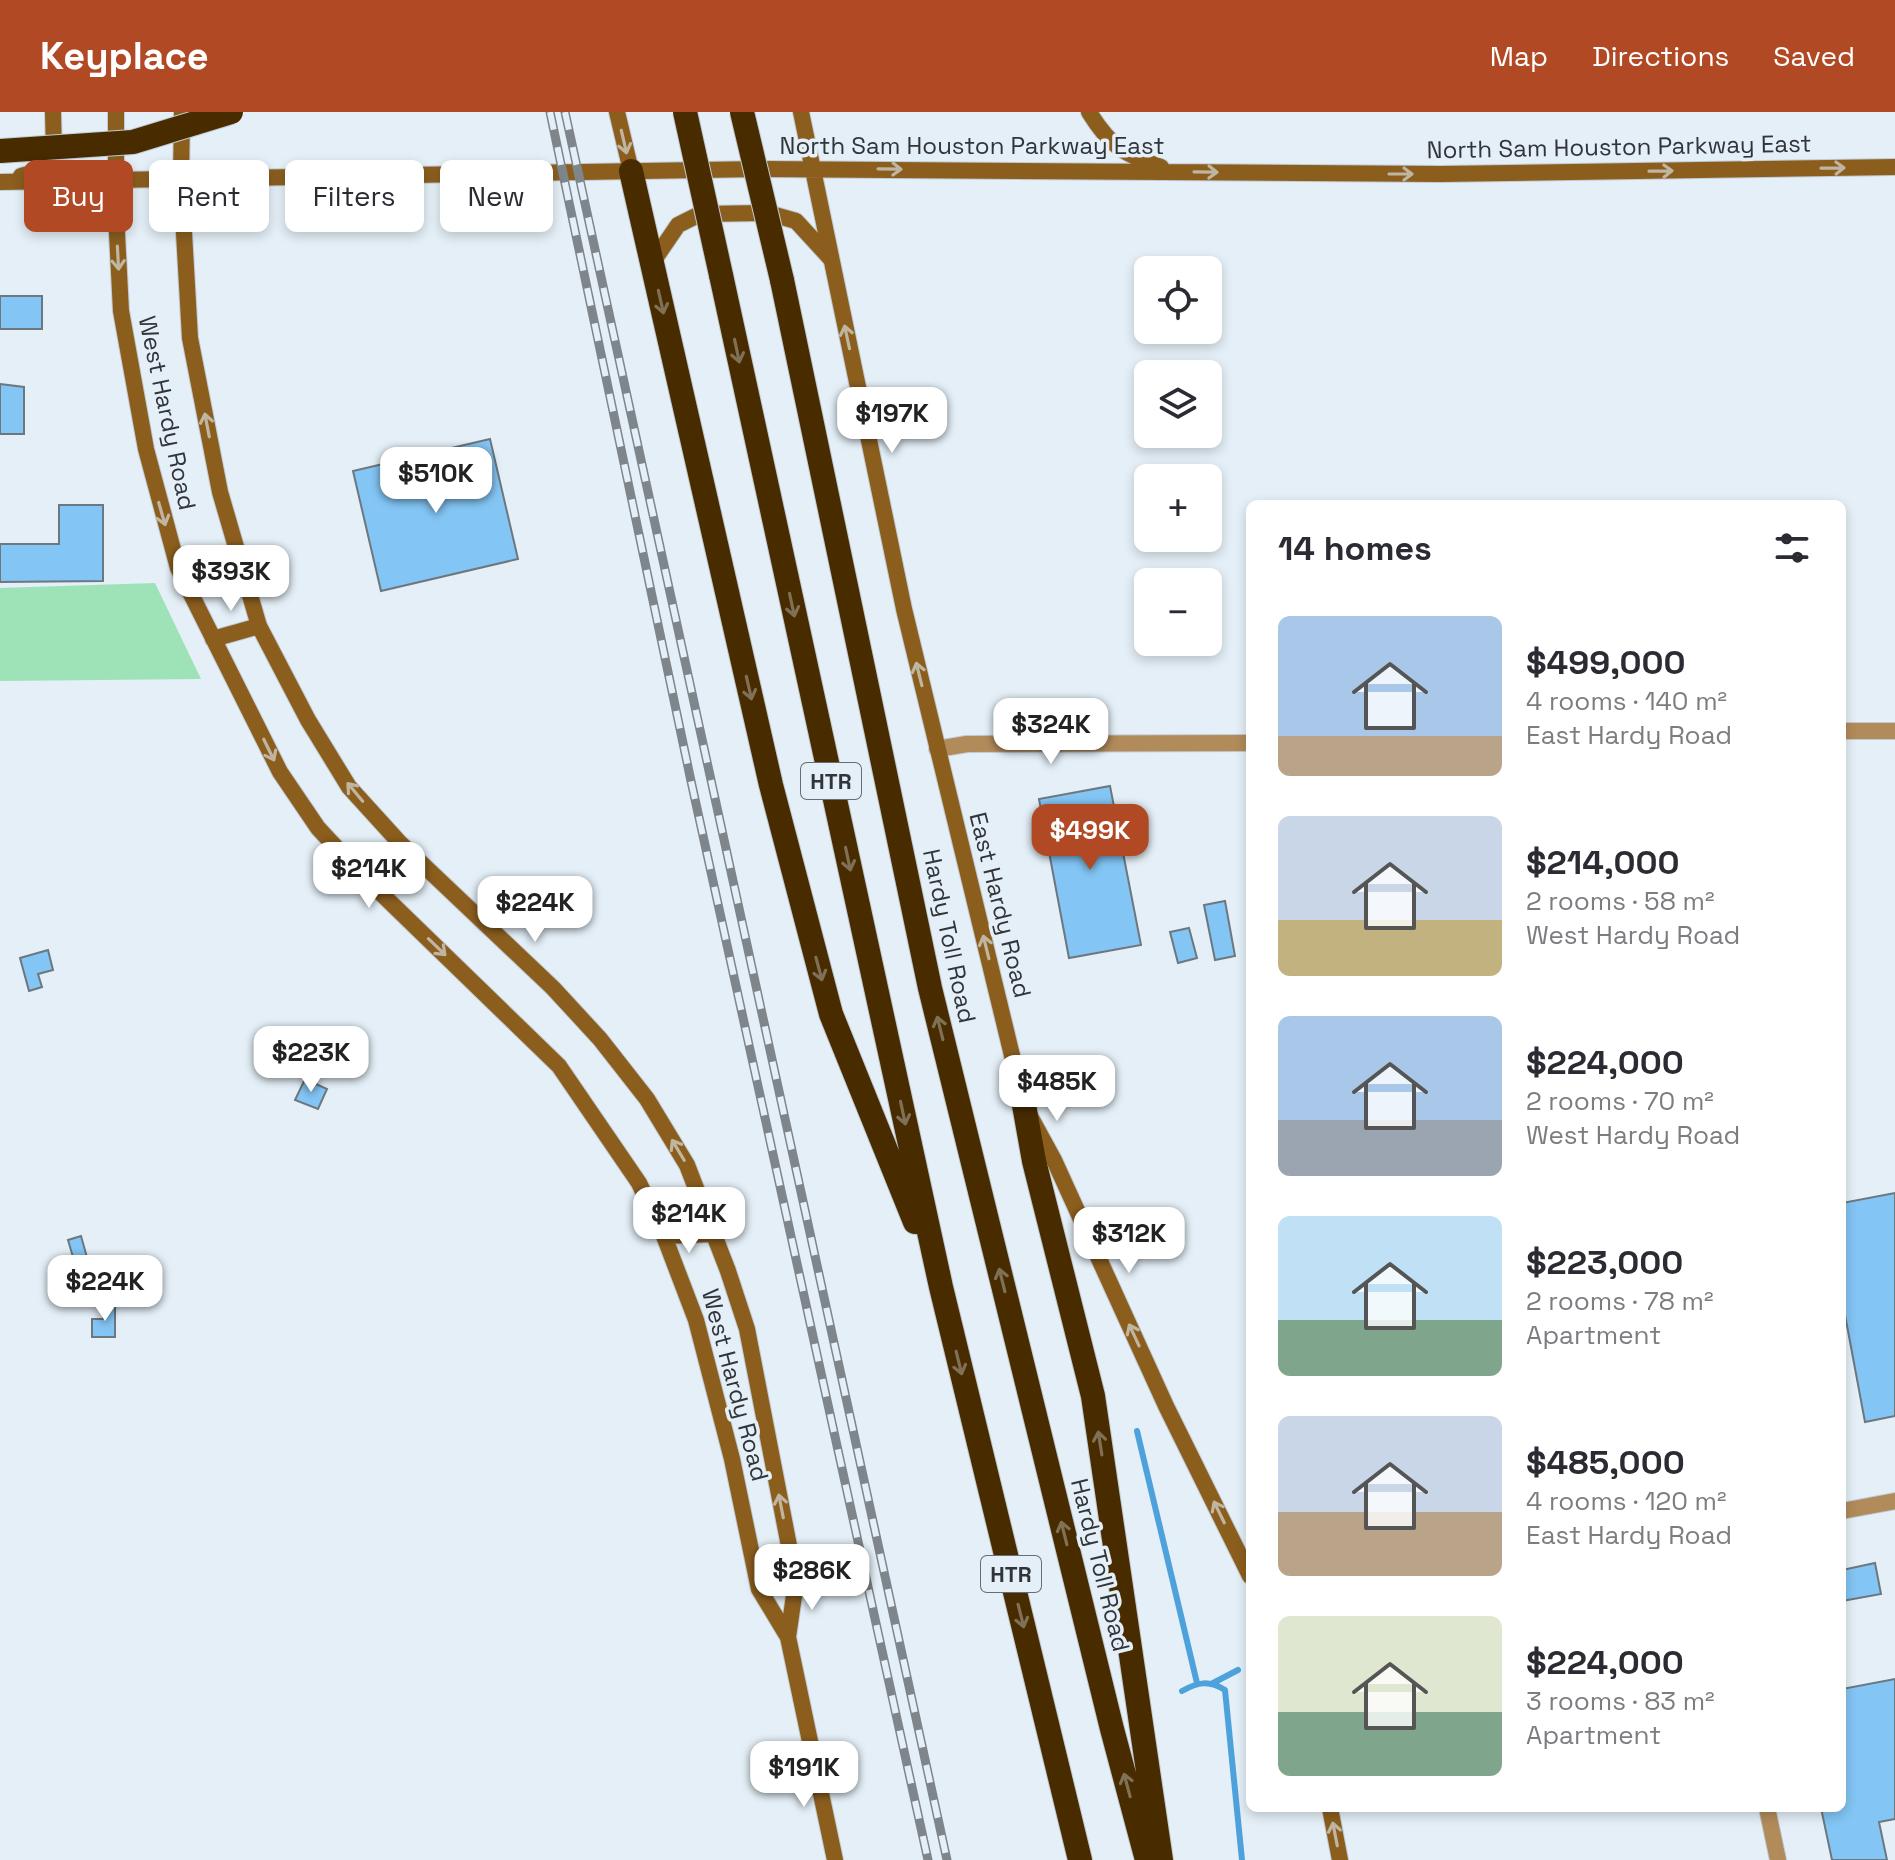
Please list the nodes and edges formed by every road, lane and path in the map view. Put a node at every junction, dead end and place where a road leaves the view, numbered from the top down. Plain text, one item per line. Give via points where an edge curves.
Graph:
1 (53, 112) edge
2 (116, 112) edge
3 (182, 112) edge
4 (231, 112) edge
5 (617, 112) edge
6 (685, 112) edge
7 (742, 112) edge
8 (801, 112) edge
9 (1089, 112) edge
10 (0, 151) edge
11 (116, 160) edge
12 (181, 160) edge
13 (1895, 167) edge
14 (812, 168) junction
15 (631, 171) junction
16 (1177, 172) junction
17 (269, 178) edge
18 (0, 180) edge
19 (24, 180) edge
20 (118, 232) edge
21 (184, 232) edge
22 (831, 259) junction
23 (652, 263) junction
24 (259, 626) junction
25 (213, 639) junction
26 (1846, 731) edge
27 (1895, 731) edge
28 (1246, 743) edge
29 (937, 749) junction
30 (1024, 1105) junction
31 (711, 1234) junction
32 (664, 1236) junction
33 (941, 1287) junction
34 (1895, 1501) edge
35 (1846, 1510) edge
36 (1246, 1568) edge
37 (788, 1637) junction
38 (1331, 1812) edge
39 (1768, 1812) edge
40 (835, 1860) edge
41 (1080, 1860) edge
42 (1147, 1860) edge
43 (1161, 1860) edge
44 (1340, 1860) edge
45 (1778, 1860) edge

1 - 18 main road via 54,155 49,162 27,176
2 - 11 main road, West Hardy Road
3 - 12 main road, West Hardy Road
4 - 10 highway, bridge via 133,142
5 -> 15 main road
6 -> 33 highway, HTR, bridge
42 -> 7 highway, Hardy Toll Road / HTR, bridge via 930,988
8 - 14 main road, East Hardy Road
9 - 16 main road via 1106,139 1129,157
16 -> 13 main road, North Sam Houston Parkway East
14 - 15 main road, North Sam Houston Parkway East
14 -> 16 main road, North Sam Houston Parkway East
14 - 22 main road, East Hardy Road
15 - 17 main road, North Sam Houston Parkway East
15 - 23 highway
18 - 19 main road, North Sam Houston Parkway East
20 -> 25 main road, West Hardy Road via 121,311 146,449 178,568
24 -> 21 main road, West Hardy Road via 220,492 190,338
22 - 23 main road via 796,221 768,213 700,214 678,225
29 -> 22 main road, East Hardy Road
23 -> 33 highway via 771,785 831,1014
24 - 25 main road
31 -> 24 main road, West Hardy Road via 687,1165 647,1099 553,988 399,842 349,787
25 -> 32 main road, West Hardy Road via 280,772 318,828 559,1066 639,1183
26 - 27 street
28 - 29 street via 967,744
30 -> 29 main road, East Hardy Road
36 -> 30 main road, East Hardy Road
43 -> 30 highway via 1093,1396
31 - 32 main road
37 -> 31 main road, West Hardy Road via 796,1582 747,1329
32 - 37 main road, West Hardy Road via 696,1320 759,1589
33 -> 41 highway, HTR
34 - 35 street
37 - 40 main road, West Hardy Road
44 -> 38 main road
39 - 45 street

